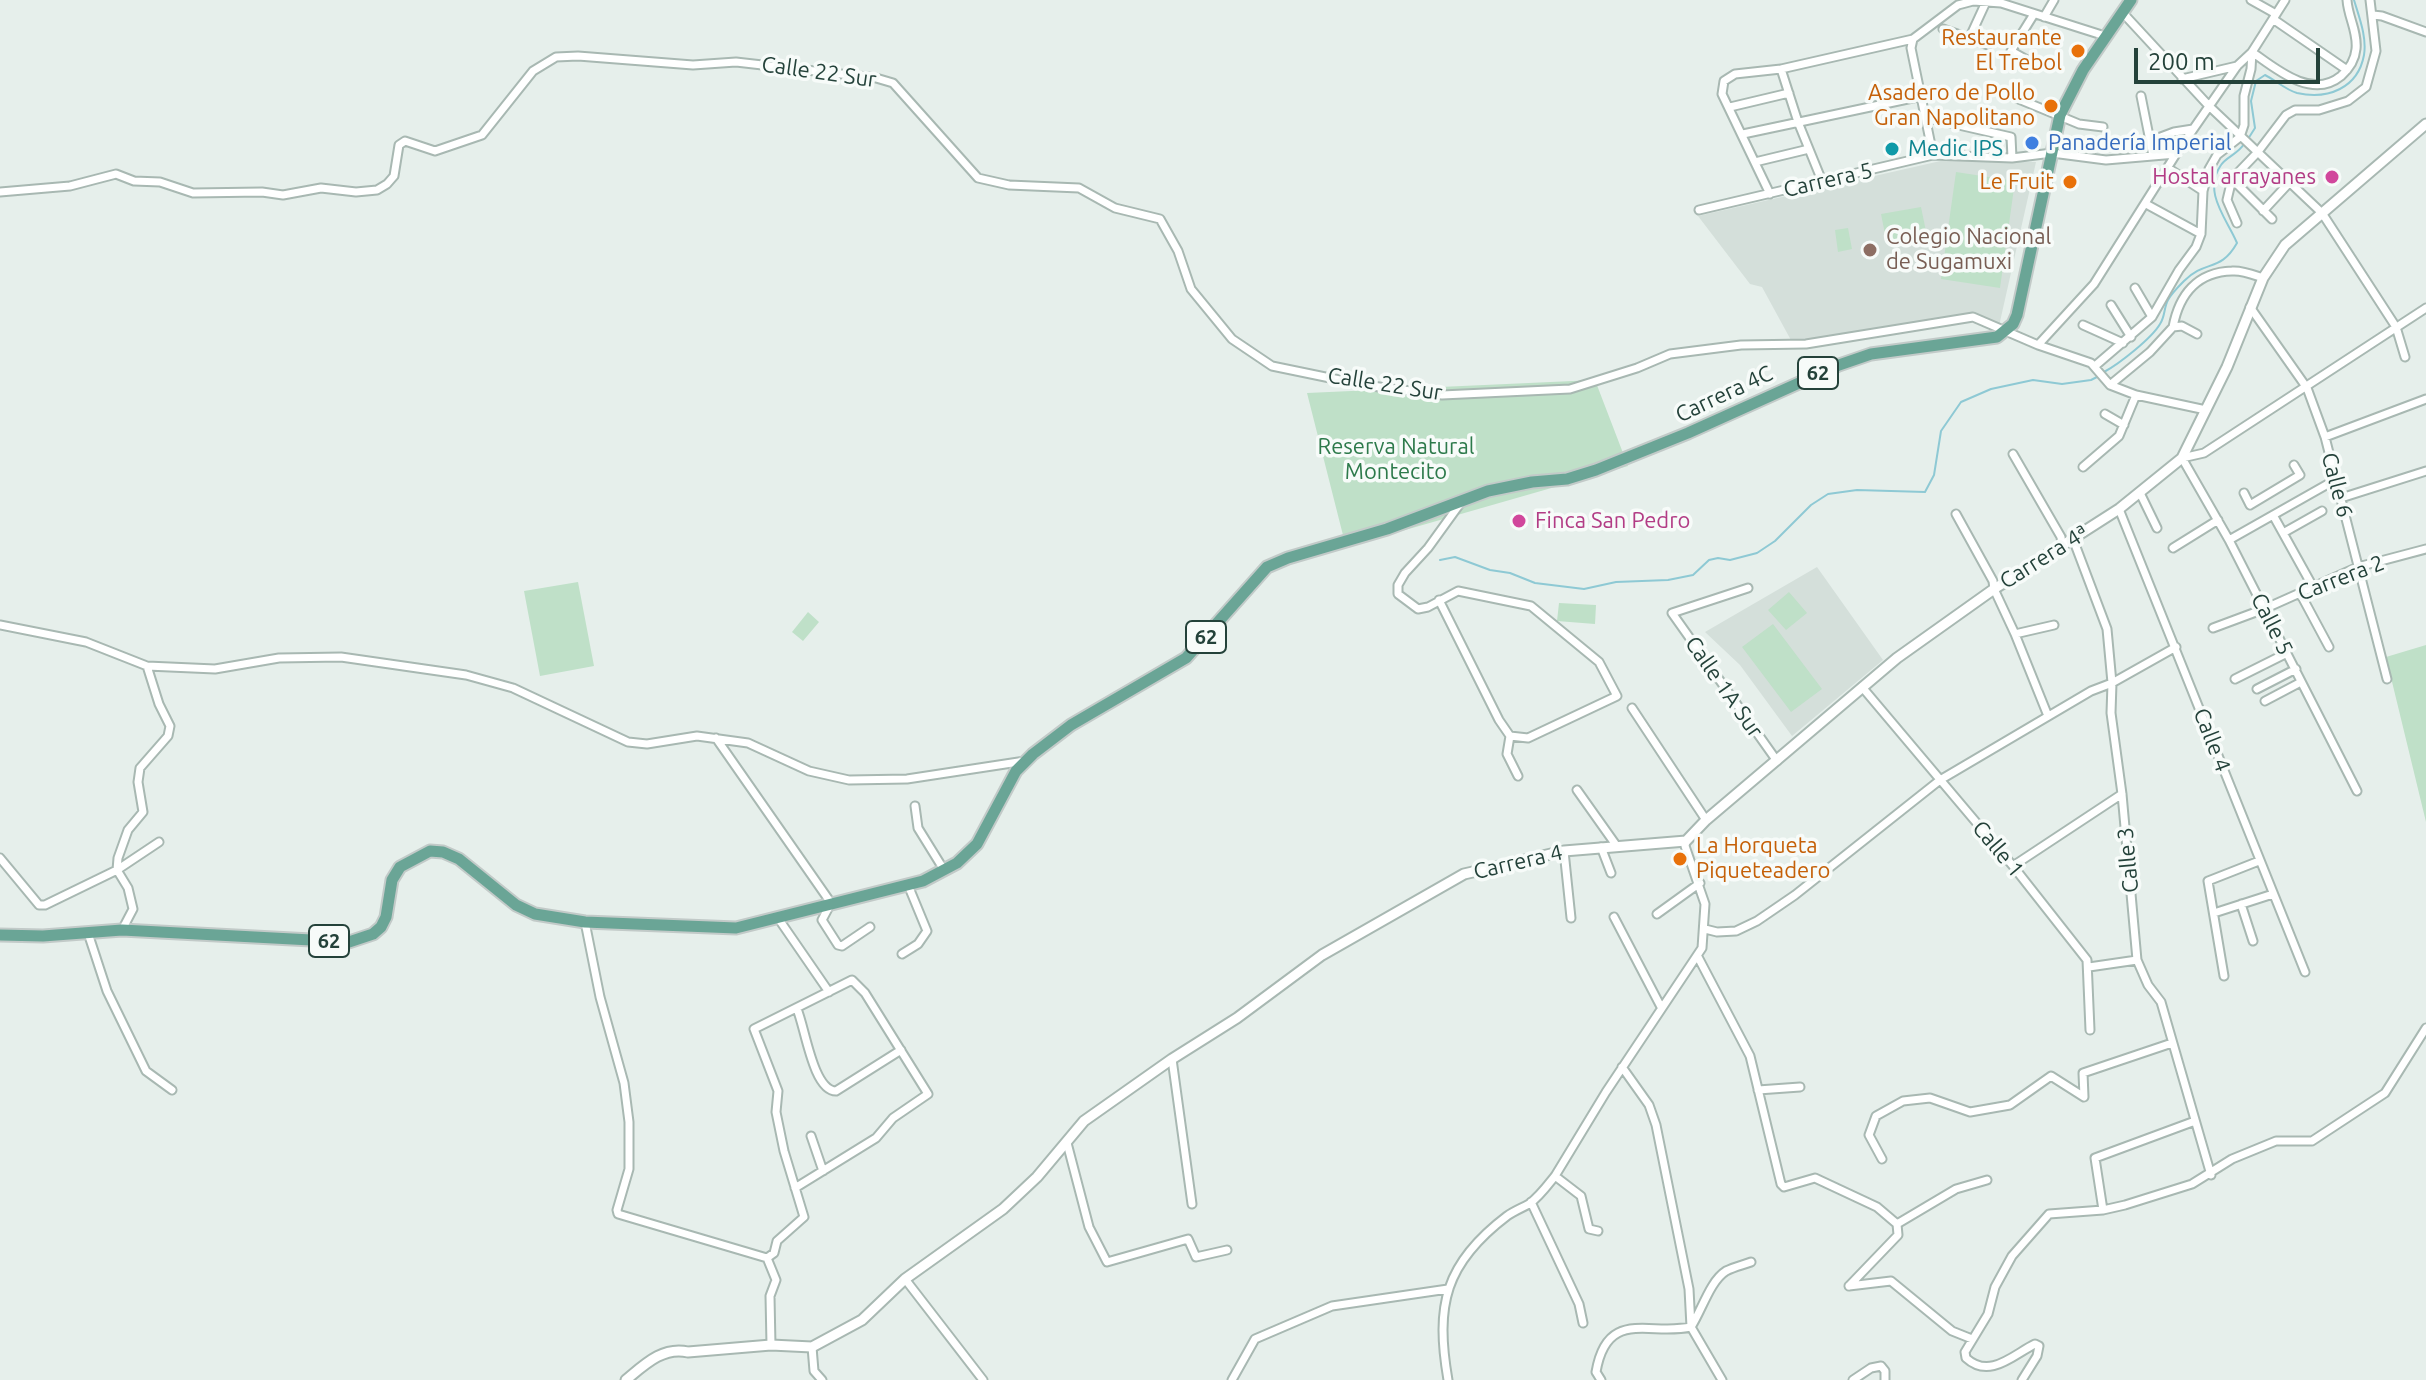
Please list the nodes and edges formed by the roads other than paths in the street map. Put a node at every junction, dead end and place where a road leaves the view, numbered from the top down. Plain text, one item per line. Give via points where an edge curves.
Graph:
1 (2054, 0) edge
2 (2131, 0) edge
3 (2251, 0) edge
4 (2285, 0) edge
5 (2347, 0) edge
6 (2370, 0) edge
7 (2001, 1) edge
8 (1986, 2) junction
9 (2122, 12) junction
10 (2034, 14) junction
11 (2373, 15) junction
12 (2275, 16) junction
13 (2044, 17) junction
14 (1943, 29) dead end
15 (2426, 32) edge
16 (2105, 36) junction
17 (1913, 39) junction
18 (1969, 39) junction
19 (1988, 45) dead end
20 (2252, 52) junction
21 (2264, 61) junction
22 (2038, 66) dead end
23 (2237, 66) junction
24 (1781, 69) junction
25 (2251, 69) junction
26 (2347, 70) junction
27 (2182, 79) junction
28 (1789, 93) junction
29 (2004, 93) dead end
30 (1922, 96) junction
31 (2141, 96) dead end
32 (2209, 106) junction
33 (1730, 107) junction
34 (2060, 115) junction
35 (1928, 118) junction
36 (1798, 122) junction
37 (2426, 124) edge
38 (2103, 127) dead end
39 (2193, 129) junction
40 (1743, 134) junction
41 (2150, 141) junction
42 (2248, 145) junction
43 (1809, 149) junction
44 (2052, 153) junction
45 (2176, 154) junction
46 (1933, 155) junction
47 (2153, 156) junction
48 (2012, 158) junction
49 (1755, 162) junction
50 (2168, 168) junction
51 (2232, 179) junction
52 (1822, 181) junction
53 (2289, 183) junction
54 (2203, 191) junction
55 (0, 192) edge
56 (1770, 194) junction
57 (2146, 204) junction
58 (1699, 210) dead end
59 (2263, 211) junction
60 (2322, 213) junction
61 (2272, 219) dead end
62 (2237, 223) dead end
63 (2201, 234) junction
64 (2263, 278) junction
65 (2135, 288) dead end
66 (2111, 305) dead end
67 (2250, 307) junction
68 (2426, 308) edge
69 (2152, 317) junction
70 (2083, 325) dead end
71 (2173, 327) junction
72 (2396, 327) junction
73 (2005, 332) junction
74 (2197, 334) dead end
75 (2131, 337) junction
76 (2123, 343) junction
77 (2038, 345) junction
78 (2405, 357) dead end
79 (2102, 376) junction
80 (2307, 388) junction
81 (2136, 395) junction
82 (2426, 399) edge
83 (2206, 410) junction
84 (2105, 414) dead end
85 (2124, 425) junction
86 (2325, 437) junction
87 (2013, 454) dead end
88 (2182, 458) junction
89 (2294, 465) dead end
90 (2083, 467) dead end
91 (2426, 471) edge
92 (2335, 480) junction
93 (2276, 490) junction
94 (2140, 493) junction
95 (2244, 493) dead end
96 (2341, 498) junction
97 (1462, 501) junction
98 (2287, 507) junction
99 (2119, 509) junction
100 (2322, 511) dead end
101 (1956, 514) dead end
102 (2273, 515) junction
103 (2218, 520) junction
104 (2157, 528) dead end
105 (2283, 533) junction
106 (2073, 539) junction
107 (2229, 540) junction
108 (2062, 546) junction
109 (2173, 548) dead end
110 (2426, 549) edge
111 (2358, 567) junction
112 (2313, 587) junction
113 (1748, 588) dead end
114 (1994, 589) junction
115 (2300, 593) junction
116 (1439, 600) junction
117 (2264, 609) junction
118 (0, 625) edge
119 (2054, 625) dead end
120 (2213, 628) dead end
121 (2015, 634) junction
122 (2176, 647) junction
123 (2329, 647) dead end
124 (2287, 653) junction
125 (147, 666) junction
126 (2296, 669) junction
127 (2235, 679) dead end
128 (2387, 679) dead end
129 (2301, 682) junction
130 (2112, 683) junction
131 (1862, 687) junction
132 (2257, 689) dead end
133 (2265, 701) dead end
134 (1632, 708) dead end
135 (2048, 716) junction
136 (1510, 736) junction
137 (716, 738) junction
138 (1027, 760) junction
139 (1777, 761) junction
140 (1518, 776) dead end
141 (1940, 780) junction
142 (1577, 790) dead end
143 (2357, 791) dead end
144 (2122, 794) junction
145 (915, 806) dead end
146 (1706, 820) junction
147 (1686, 841) junction
148 (159, 842) dead end
149 (1616, 845) junction
150 (1601, 847) junction
151 (1564, 851) junction
152 (0, 858) edge
153 (2259, 861) junction
154 (2013, 866) junction
155 (117, 870) junction
156 (944, 870) junction
157 (1611, 873) dead end
158 (1700, 883) junction
159 (908, 885) junction
160 (2273, 894) junction
161 (831, 903) junction
162 (2241, 904) junction
163 (2214, 913) junction
164 (1657, 914) dead end
165 (1614, 917) dead end
166 (778, 918) junction
167 (1571, 918) dead end
168 (585, 922) junction
169 (870, 927) dead end
170 (1705, 929) junction
171 (122, 930) junction
172 (88, 933) junction
173 (0, 935) edge
174 (2253, 941) dead end
175 (902, 954) dead end
176 (1698, 957) junction
177 (2137, 960) junction
178 (2089, 967) junction
179 (2305, 972) dead end
180 (2224, 976) dead end
181 (829, 992) junction
182 (1661, 1007) junction
183 (797, 1009) junction
184 (2426, 1028) edge
185 (2090, 1030) dead end
186 (2172, 1043) junction
187 (901, 1050) junction
188 (1172, 1059) junction
189 (1622, 1067) junction
190 (1800, 1087) dead end
191 (172, 1090) dead end
192 (1758, 1090) junction
193 (2195, 1121) junction
194 (811, 1136) dead end
195 (1067, 1143) junction
196 (1882, 1159) dead end
197 (823, 1171) junction
198 (2211, 1175) junction
199 (1555, 1176) junction
200 (1987, 1180) dead end
201 (795, 1188) junction
202 (1531, 1202) junction
203 (1192, 1204) dead end
204 (2103, 1210) junction
205 (1897, 1224) junction
206 (1598, 1231) dead end
207 (1227, 1250) dead end
208 (767, 1258) junction
209 (1751, 1262) dead end
210 (905, 1279) junction
211 (1448, 1289) junction
212 (1583, 1323) dead end
213 (1691, 1327) junction
214 (1972, 1339) junction
215 (776, 1346) junction
216 (812, 1347) junction
217 (626, 1380) edge
218 (822, 1380) edge
219 (983, 1380) edge
220 (1232, 1380) edge
221 (1448, 1380) edge
222 (1601, 1380) edge
223 (1722, 1380) edge
224 (1853, 1380) edge
225 (1885, 1380) edge
226 (2022, 1380) edge

1 - 13 street
2 - 9 main road
3 - 12 street
4 - 12 street
5 - 26 street via 2356,49
6 - 11 street
7 - 8 street
7 - 10 street
8 - 17 street via 1958,5
8 - 18 street
9 - 16 main road
9 - 27 street
10 - 13 street
10 - 22 street via 2011,51
11 - 15 street
11 - 42 street via 2376,51 2366,87 2348,101 2319,110 2295,110
12 - 20 street
12 - 26 street
13 - 16 street
14 - 18 street
16 - 34 main road
17 - 24 street
17 - 30 street
18 - 19 street
20 - 21 street
20 - 23 street
20 - 25 street
21 - 25 street
21 - 26 street via 2304,85 2322,85
23 - 27 street
23 - 32 street
24 - 28 street
24 - 33 street via 1735,74 1724,81 1722,94
25 - 42 street via 2244,96
27 - 32 street
28 - 33 street
28 - 36 street
29 - 34 street
30 - 35 street
30 - 36 street
31 - 41 street
32 - 39 street
32 - 42 street
33 - 40 street
34 - 38 street
34 - 44 main road
35 - 46 street
35 - 48 street via 2011,137
36 - 40 street
36 - 43 street
37 - 60 street, Carrera 4ª
39 - 41 street
39 - 45 street
40 - 49 street
41 - 47 street
42 - 51 street
42 - 53 street
42 - 54 street via 2217,155
43 - 49 street
43 - 52 street
44 - 47 street, Carrera 5 via 2106,160
44 - 48 street, Carrera 5
44 - 73 main road via 2017,315
45 - 47 street, Carrera 5
45 - 50 street
46 - 48 street, Carrera 5
46 - 52 street, Carrera 5
49 - 56 street
50 - 54 street
50 - 57 street
51 - 59 street
51 - 62 street via 2227,200
52 - 56 street, Carrera 5
53 - 59 street
53 - 60 street
54 - 63 street
55 - 73 street, Calle 22 Sur via 70,186 116,174 193,193 377,190 394,176 399,145 405,141 435,151 482,135 524,81 556,57 693,65 736,62 893,83 978,178 1079,188 1115,208 1160,219 1191,289 1232,339 1272,366 1442,395 1570,389 1670,354 1806,344 1973,317
56 - 58 street, Carrera 5
57 - 63 street
57 - 77 street via 2094,284
59 - 61 street
60 - 64 street, Carrera 4ª via 2285,245
60 - 72 street
63 - 69 street
64 - 67 street, Carrera 4ª
64 - 71 street via 2234,270 2209,275 2188,290 2177,306
65 - 69 street
66 - 75 street
67 - 80 street, Calle 6
67 - 83 street, Carrera 4ª
68 - 72 street
69 - 75 street
70 - 76 street
71 - 74 street
71 - 79 street via 2150,352
72 - 78 street
72 - 80 street
73 - 77 street
73 - 97 main road, Carrera 4C / 62 via 1989,339 1871,354 1596,470
75 - 76 street
76 - 79 street
77 - 79 street
79 - 81 street
80 - 86 street, Calle 6
80 - 88 street via 2204,453
81 - 83 street
81 - 85 street
82 - 86 street
83 - 88 street, Carrera 4ª
84 - 85 street
85 - 90 street via 2119,436
86 - 92 street, Calle 6
87 - 108 street
88 - 94 street, Carrera 4ª
88 - 103 street, Calle 5
89 - 93 street via 2300,475
91 - 96 street
92 - 96 street, Calle 6
92 - 98 street
93 - 95 street via 2250,505
93 - 98 street
94 - 99 street, Carrera 4ª
94 - 104 street
96 - 111 street, Calle 6
97 - 116 street via 1398,585 1398,594 1418,609
97 - 138 main road, 62 via 1267,567 1186,658 1071,725
98 - 102 street
99 - 106 street, Carrera 4ª
99 - 122 street, Calle 4
100 - 105 street
101 - 114 street
102 - 105 street
102 - 107 street
103 - 107 street, Calle 5
103 - 109 street
105 - 112 street
106 - 108 street, Carrera 4ª
106 - 130 street, Calle 3 via 2107,629
107 - 117 street, Calle 5
108 - 114 street, Carrera 4ª
110 - 111 street, Carrera 2
111 - 112 street, Carrera 2
111 - 128 street, Calle 6
112 - 115 street, Carrera 2
113 - 139 street, Calle 1A Sur via 1672,613
114 - 121 street
114 - 131 street, Carrera 4ª
115 - 117 street, Carrera 2
115 - 123 street
116 - 136 street
116 - 136 street via 1458,591 1531,606 1599,662 1617,696 1528,738
117 - 120 street, Carrera 2
117 - 124 street, Calle 5
118 - 125 street via 86,642
119 - 121 street
121 - 135 street
122 - 130 street
122 - 153 street, Calle 4
124 - 126 street, Calle 5
124 - 127 street
125 - 137 street via 215,669 279,658 341,657 466,675 513,688 628,742
125 - 155 street via 170,726 168,736 140,768 143,812 128,830
126 - 129 street, Calle 5
126 - 132 street
129 - 133 street
129 - 143 street, Calle 5
130 - 135 street
130 - 144 street, Calle 3
131 - 139 street, Carrera 4ª
131 - 141 street, Calle 1
134 - 146 street
135 - 141 street
136 - 140 street via 1507,754
137 - 138 street via 748,743 809,771 849,780 907,779
137 - 161 street
138 - 156 main road, 62 via 977,844
139 - 146 street, Carrera 4ª
141 - 154 street, Calle 1
141 - 170 street via 1757,921 1736,931
142 - 149 street
144 - 154 street
144 - 177 street, Calle 3
145 - 156 street via 918,828
146 - 147 street, Carrera 4ª
147 - 149 street, Carrera 4
147 - 158 street
148 - 155 street
149 - 150 street, Carrera 4
150 - 151 street, Carrera 4
150 - 157 street
151 - 167 street
151 - 188 street, Carrera 4 via 1464,874 1322,955
152 - 155 street via 39,905
153 - 160 street, Calle 4
153 - 163 street via 2208,881
154 - 178 street, Calle 1
155 - 171 street via 133,909
156 - 159 main road, 62
158 - 164 street
158 - 170 street
159 - 161 main road, 62
159 - 175 street via 927,931
160 - 162 street
160 - 179 street, Calle 4
161 - 166 main road, 62
161 - 169 street via 822,920 838,945
162 - 163 street
162 - 174 street
163 - 180 street
165 - 182 street
166 - 168 main road, 62 via 736,928
166 - 181 street
168 - 171 main road, 62 via 535,914 459,859 430,851 400,867 392,880 386,917 362,939
168 - 208 street via 629,1122 629,1169 618,1214
170 - 176 street
171 - 172 main road, 62
172 - 173 main road, 62
172 - 191 street via 107,991 146,1071
176 - 182 street
176 - 192 street via 1750,1056
177 - 178 street
177 - 186 street, Calle 3 via 2161,1002
178 - 185 street
181 - 183 street
181 - 187 street via 852,980
182 - 189 street
183 - 187 street via 823,1086 830,1091
183 - 201 street via 754,1029 778,1091 776,1112
184 - 198 street via 2385,1093 2312,1141 2276,1141 2232,1159
186 - 193 street, Calle 3
186 - 196 street via 2083,1073 2084,1097 2049,1076 2010,1105 1970,1112 1930,1098 1903,1101 1876,1116 1869,1135
187 - 197 street via 928,1094 893,1118 876,1138
188 - 195 street, Carrera 4 via 1084,1121
188 - 203 street
189 - 199 street
189 - 213 street via 1649,1105 1656,1125 1689,1289
190 - 192 street
192 - 205 street via 1784,1187 1815,1178 1877,1207
193 - 198 street, Calle 3
193 - 204 street via 2095,1158
194 - 197 street
195 - 207 street via 1089,1227 1107,1262 1188,1239 1196,1257
195 - 210 street, Carrera 4 via 1003,1209
197 - 201 street
198 - 204 street
199 - 202 street
199 - 206 street via 1581,1196 1589,1229
200 - 205 street via 1956,1189
201 - 208 street via 804,1217
202 - 211 street via 1475,1244 1459,1262
202 - 212 street
204 - 214 street via 2049,1214 2012,1256
205 - 214 street via 1898,1235 1849,1286 1891,1281 1952,1331
208 - 215 street via 776,1280 770,1296
209 - 213 street via 1714,1281
210 - 216 street, Carrera 4 via 862,1320
210 - 219 street
211 - 220 street via 1332,1306 1255,1339
211 - 221 street via 1442,1341
213 - 222 street via 1619,1332 1600,1352 1596,1372
213 - 223 street
214 - 226 street via 1966,1358 1995,1366 2027,1347 2039,1346
215 - 216 street
215 - 217 street via 666,1351
216 - 218 street via 814,1371
224 - 225 street via 1881,1366

